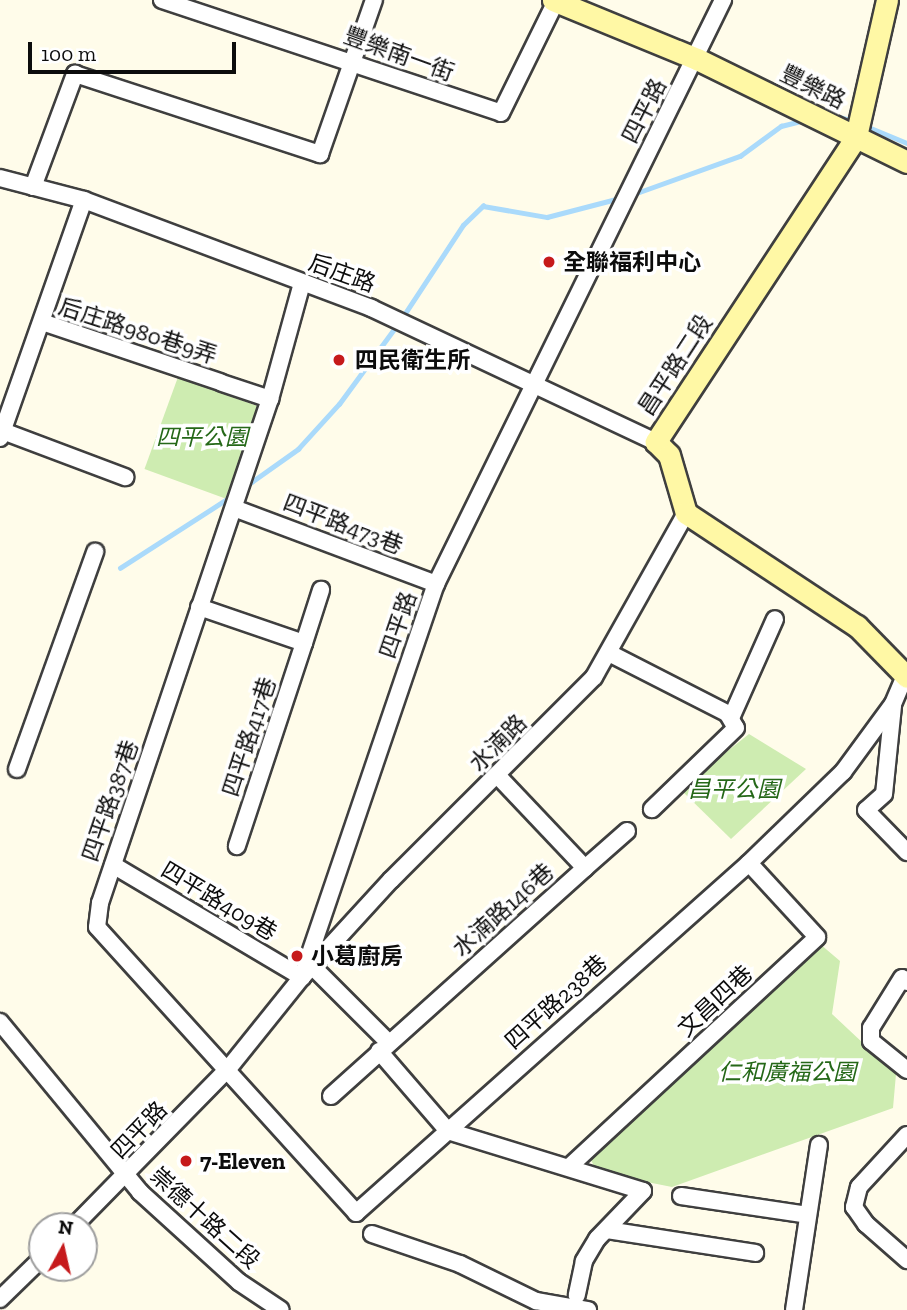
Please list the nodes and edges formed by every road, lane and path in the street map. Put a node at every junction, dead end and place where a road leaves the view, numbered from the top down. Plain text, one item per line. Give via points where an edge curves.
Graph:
1 (162, 0) edge
2 (374, 0) edge
3 (723, 0) edge
4 (554, 1) edge
5 (889, 1) edge
6 (697, 59) junction
7 (353, 61) junction
8 (856, 137) junction
9 (907, 162) edge
10 (0, 177) edge
11 (33, 187) junction
12 (84, 200) junction
13 (302, 283) junction
14 (41, 323) junction
15 (531, 385) junction
16 (270, 399) junction
17 (1, 433) edge
18 (656, 442) junction
19 (125, 477) dead end
20 (234, 508) junction
21 (686, 513) junction
22 (94, 552) dead end
23 (436, 584) junction
24 (321, 590) dead end
25 (199, 607) junction
26 (775, 619) dead end
27 (304, 643) junction
28 (611, 654) junction
29 (906, 675) edge
30 (893, 704) junction
31 (731, 718) junction
32 (17, 769) dead end
33 (498, 776) junction
34 (652, 808) dead end
35 (627, 831) dead end
36 (237, 846) dead end
37 (907, 852) edge
38 (749, 863) junction
39 (113, 865) junction
40 (585, 868) junction
41 (308, 972) junction
42 (905, 980) edge
43 (0, 1022) edge
44 (384, 1047) junction
45 (228, 1069) junction
46 (907, 1070) edge
47 (331, 1096) dead end
48 (448, 1131) junction
49 (907, 1135) edge
50 (819, 1145) dead end
51 (901, 1154) edge
52 (569, 1167) junction
53 (126, 1177) junction
54 (681, 1196) dead end
55 (89, 1212) edge
56 (808, 1215) junction
57 (607, 1230) junction
58 (372, 1234) dead end
59 (755, 1253) dead end
60 (907, 1260) edge
61 (28, 1271) edge
62 (2, 1294) edge
63 (577, 1295) dead end
64 (281, 1310) edge
65 (587, 1310) edge
66 (794, 1310) edge

1 - 7 street, 豐樂南一街
2 - 7 street
3 - 6 street, 四平路
4 - 6 street, 豐樂路
4 - 7 street, 豐樂南一街 via 501,113 373,72
5 - 8 street, 昌平路二段
6 - 8 street, 豐樂路
6 - 15 street, 四平路
7 - 11 street via 320,154 75,74
8 - 9 street, 豐樂路
8 - 18 street, 昌平路二段
10 - 11 street, 后庄路
11 - 12 street, 后庄路
12 - 13 street, 后庄路
12 - 14 street
13 - 15 street, 后庄路 via 371,308
13 - 16 street, 四平路387巷
14 - 16 street, 后庄路980巷9弄
14 - 17 street
15 - 18 street, 后庄路
15 - 23 street, 四平路
16 - 20 street, 四平路387巷
17 - 19 street
18 - 21 street, 昌平路二段 via 669,455
20 - 23 street, 四平路473巷
20 - 25 street, 四平路387巷
21 - 28 street, 水湳路
21 - 29 street via 857,626
22 - 32 street
23 - 41 street, 四平路
24 - 27 street, 四平路417巷
25 - 27 street
25 - 39 street, 四平路387巷
26 - 31 street
27 - 36 street, 四平路417巷
28 - 31 street
28 - 33 street, 水湳路
29 - 30 street, 四平路238巷
30 - 37 street via 884,794 866,810
30 - 38 street, 四平路238巷 via 843,772
31 - 34 street via 736,728
33 - 40 street, 水湳路146巷
33 - 41 street, 水湳路 via 391,880
35 - 40 street
38 - 48 street, 四平路238巷
38 - 52 street, 文昌四巷 via 817,937
39 - 41 street, 四平路409巷
39 - 45 street, 四平路387巷 via 97,927
40 - 44 street, 水湳路146巷
41 - 44 street, 四平路409巷
41 - 45 street, 四平路
42 - 46 street via 871,1028 872,1041
43 - 53 street, 崇德十路二段
44 - 47 street, 水湳路146巷
44 - 48 street, 四平路409巷
45 - 48 street, 四平路238巷 via 356,1213
45 - 53 street, 四平路
48 - 52 street
49 - 51 street
50 - 56 street
51 - 60 street via 859,1187 854,1207 866,1224
52 - 57 street via 643,1191
53 - 55 street, 四平路
53 - 64 street, 崇德十路二段 via 239,1282
54 - 56 street
56 - 66 street
57 - 59 street
57 - 63 street via 584,1261
58 - 65 street via 460,1264 536,1301
61 - 62 street

